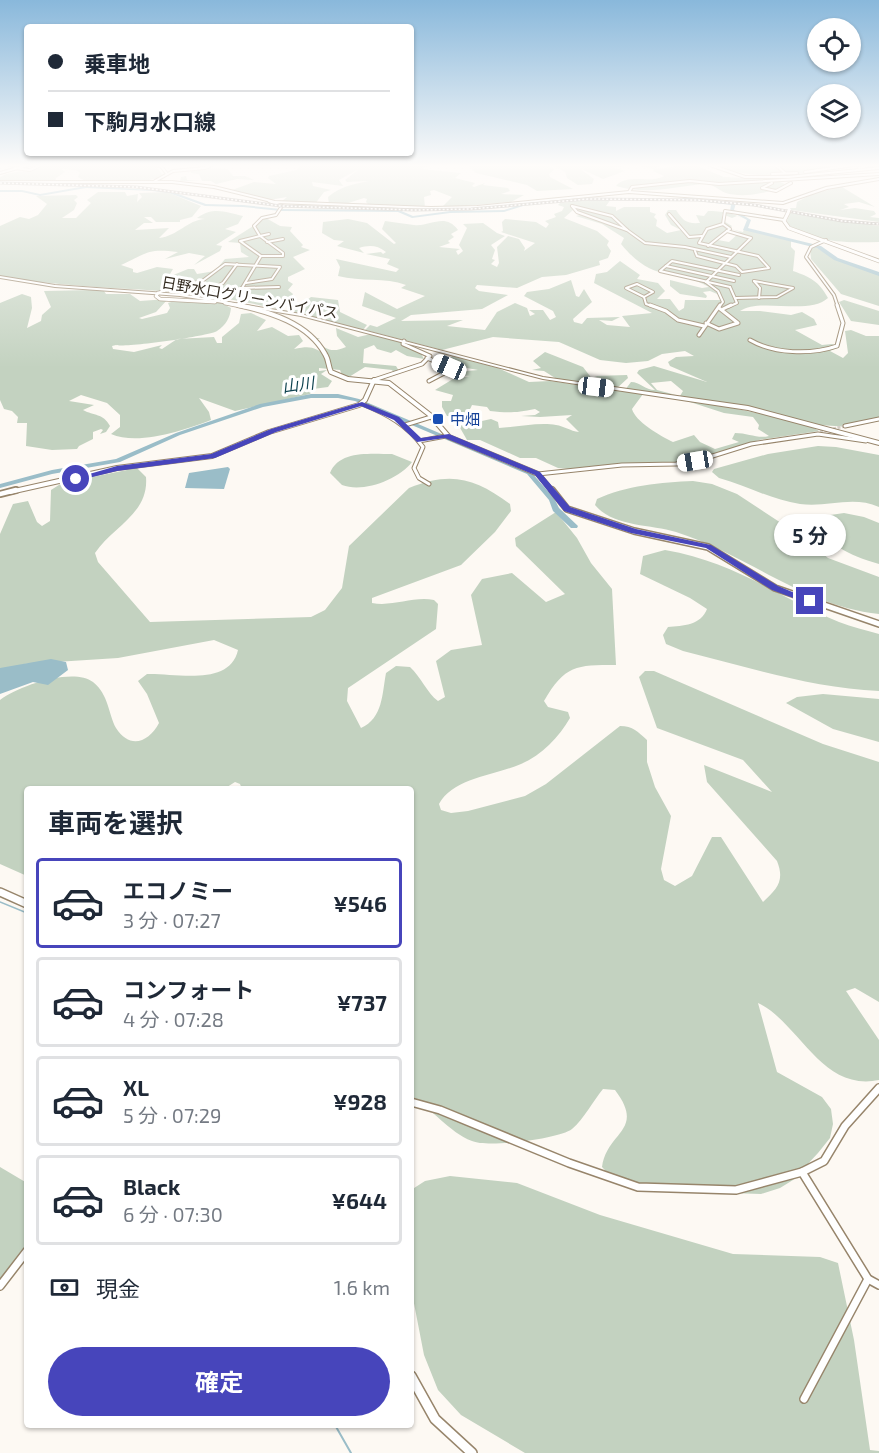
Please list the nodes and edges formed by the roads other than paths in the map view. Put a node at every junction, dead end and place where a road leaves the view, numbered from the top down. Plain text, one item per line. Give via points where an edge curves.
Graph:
1 (257, 232) edge
2 (630, 232) edge
3 (684, 232) edge
4 (705, 232) edge
5 (726, 232) edge
6 (730, 232) edge
7 (801, 232) edge
8 (269, 234) dead end
9 (259, 236) junction
10 (702, 236) junction
11 (284, 239) dead end
12 (826, 240) junction
13 (267, 242) junction
14 (708, 246) junction
15 (695, 251) junction
16 (737, 252) junction
17 (261, 256) junction
18 (731, 257) junction
19 (879, 261) edge
20 (237, 263) junction
21 (725, 263) junction
22 (257, 266) junction
23 (666, 266) junction
24 (717, 270) junction
25 (753, 272) junction
26 (740, 273) junction
27 (712, 276) junction
28 (0, 277) edge
29 (734, 281) junction
30 (754, 281) junction
31 (706, 282) junction
32 (246, 283) junction
33 (730, 286) junction
34 (279, 287) dead end
35 (242, 288) junction
36 (210, 290) junction
37 (161, 293) junction
38 (644, 297) junction
39 (736, 298) junction
40 (759, 298) junction
41 (721, 309) junction
42 (705, 325) junction
43 (699, 335) dead end
44 (750, 340) dead end
45 (404, 342) junction
46 (427, 358) junction
47 (374, 380) junction
48 (429, 381) dead end
49 (363, 403) junction
50 (431, 417) junction
51 (879, 419) edge
52 (405, 425) junction
53 (845, 426) tunnel mouth
54 (444, 436) junction
55 (419, 441) junction
56 (878, 442) edge
57 (538, 474) junction
58 (429, 484) dead end
59 (0, 494) edge
60 (879, 624) edge
61 (0, 892) edge
62 (24, 903) edge
63 (879, 1088) edge
64 (414, 1103) edge
65 (802, 1172) junction
66 (24, 1255) edge
67 (868, 1279) junction
68 (879, 1285) edge
69 (0, 1286) edge
70 (414, 1382) edge
71 (804, 1400) dead end
72 (472, 1453) edge

1 - 9 street
2 - 15 street via 645,243
3 - 10 street via 689,237
4 - 10 street
5 - 14 street
6 - 16 street via 751,238
7 - 12 street
8 - 9 street
9 - 13 street
9 - 17 street via 240,241
10 - 14 street via 699,242
11 - 13 street
12 - 19 street
12 - 44 street via 813,246 806,257 832,289 843,323 837,346 804,351 757,345
13 - 17 street via 283,255
14 - 16 street
15 - 18 street
15 - 21 street via 697,256
16 - 18 street
16 - 25 street via 759,257 769,268
17 - 22 street
18 - 21 street
20 - 22 street
20 - 36 street via 224,283
20 - 37 street via 225,264 197,284 177,285
21 - 24 street
21 - 26 street via 738,267
22 - 32 street
22 - 32 street via 280,267 272,279
23 - 24 street via 672,261
23 - 27 street
23 - 31 street via 660,272
24 - 26 street
24 - 27 street
25 - 26 street
25 - 30 street
26 - 29 street
27 - 29 street
27 - 31 street
28 - 37 highway, 日野水口グリーンバイパス via 55,286
29 - 33 street
30 - 40 street via 760,288
30 - 40 street via 793,288 781,296
31 - 33 street
31 - 41 street via 719,293
32 - 35 street
33 - 39 street
34 - 35 street
35 - 36 street via 228,295
36 - 37 street
37 - 45 highway, 日野水口グリーンバイパス via 301,315
37 - 47 main road via 160,298 244,307 293,322 325,354 331,372 348,379
38 - 38 street via 627,289 626,288 635,284 647,286 653,292
38 - 42 street via 646,304 666,311 674,319
39 - 40 street
39 - 41 street via 736,304
41 - 42 street
41 - 42 street via 738,323 720,329
42 - 43 street
45 - 46 street via 430,356
45 - 56 highway, 日野水口グリーンバイパス via 570,384 748,408
46 - 47 street via 422,364
46 - 48 street via 450,367
47 - 49 street
47 - 50 main road via 394,387
49 - 52 street
49 - 59 street via 274,430 212,456 117,468
50 - 52 street
50 - 54 main road
51 - 53 street
52 - 55 street
54 - 55 street
54 - 57 main road
55 - 58 street via 423,447 414,468 418,478
56 - 57 street via 819,433 752,444 676,464
57 - 60 main road via 567,509 634,531 708,547 775,588
61 - 62 main road
63 - 65 street via 845,1126 824,1161
64 - 65 street via 638,1187 736,1190
65 - 67 street
66 - 69 street
67 - 68 street
67 - 71 street
70 - 72 main road via 429,1413 445,1433

